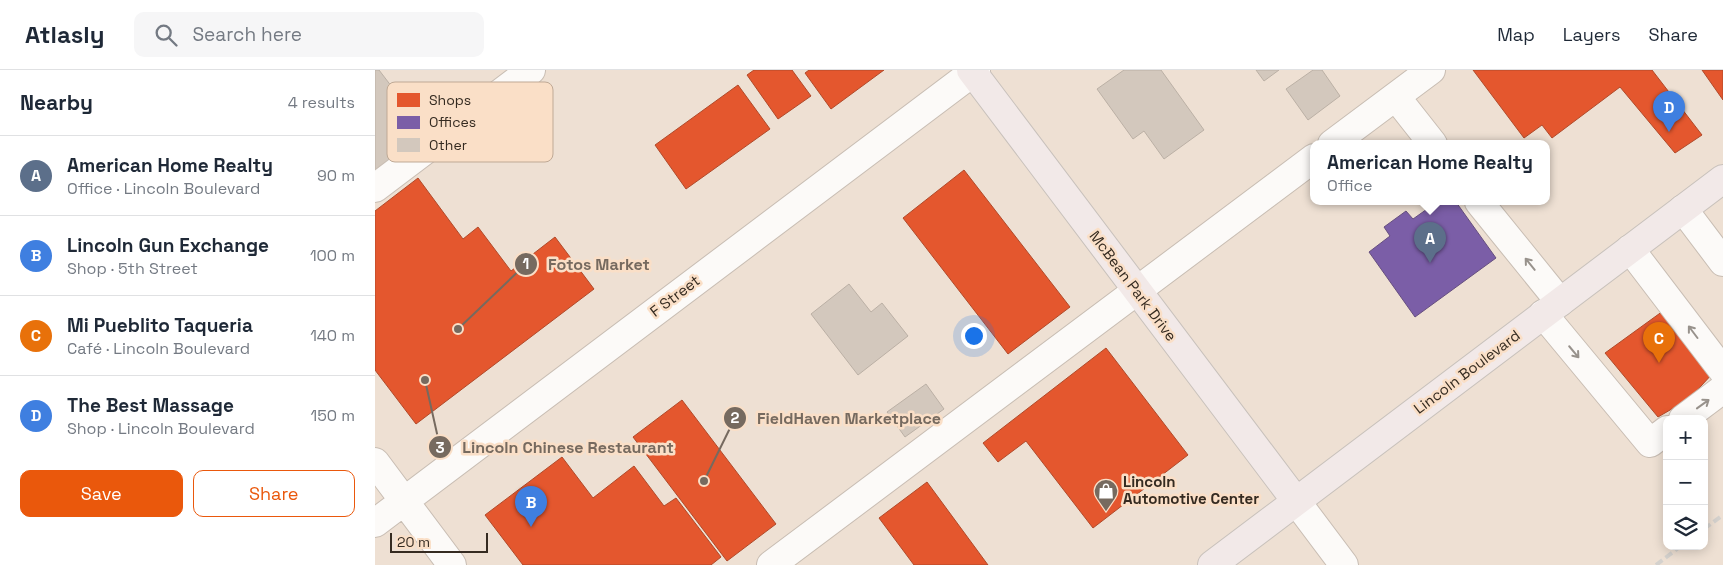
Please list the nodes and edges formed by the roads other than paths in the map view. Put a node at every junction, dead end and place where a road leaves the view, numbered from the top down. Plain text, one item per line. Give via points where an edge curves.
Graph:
1 (531, 70) edge
2 (1431, 70) edge
3 (973, 71) edge
4 (515, 82) edge
5 (1396, 97) junction
6 (1338, 140) edge
7 (1430, 140) edge
8 (1310, 161) edge
9 (409, 162) edge
10 (1723, 179) edge
11 (375, 188) edge
12 (1481, 205) edge
13 (1683, 209) junction
14 (1630, 249) junction
15 (1723, 262) edge
16 (1137, 291) junction
17 (1552, 308) junction
18 (1723, 371) edge
19 (1723, 389) edge
20 (1688, 415) edge
21 (1663, 433) edge
22 (375, 462) edge
23 (404, 501) junction
24 (1296, 502) junction
25 (375, 523) edge
26 (452, 565) edge
27 (771, 565) edge
28 (1212, 565) edge
29 (1345, 565) edge

1 - 4 street
2 - 5 street
3 - 16 main road, McBean Park Drive
3 - 23 street, F Street
5 - 6 street
5 - 7 street
8 - 16 street
9 - 11 street
10 - 13 main road, Lincoln Boulevard
17 -> 12 street
13 - 14 main road, Lincoln Boulevard
13 - 15 street
14 - 17 main road, Lincoln Boulevard
18 -> 14 street
16 - 24 main road, McBean Park Drive
16 - 27 street
17 -> 21 street via 1650,443
17 - 24 main road, Lincoln Boulevard
20 -> 19 street
22 - 23 street
23 - 25 street, F Street
23 - 26 street
24 - 28 main road, Lincoln Boulevard
24 - 29 street

